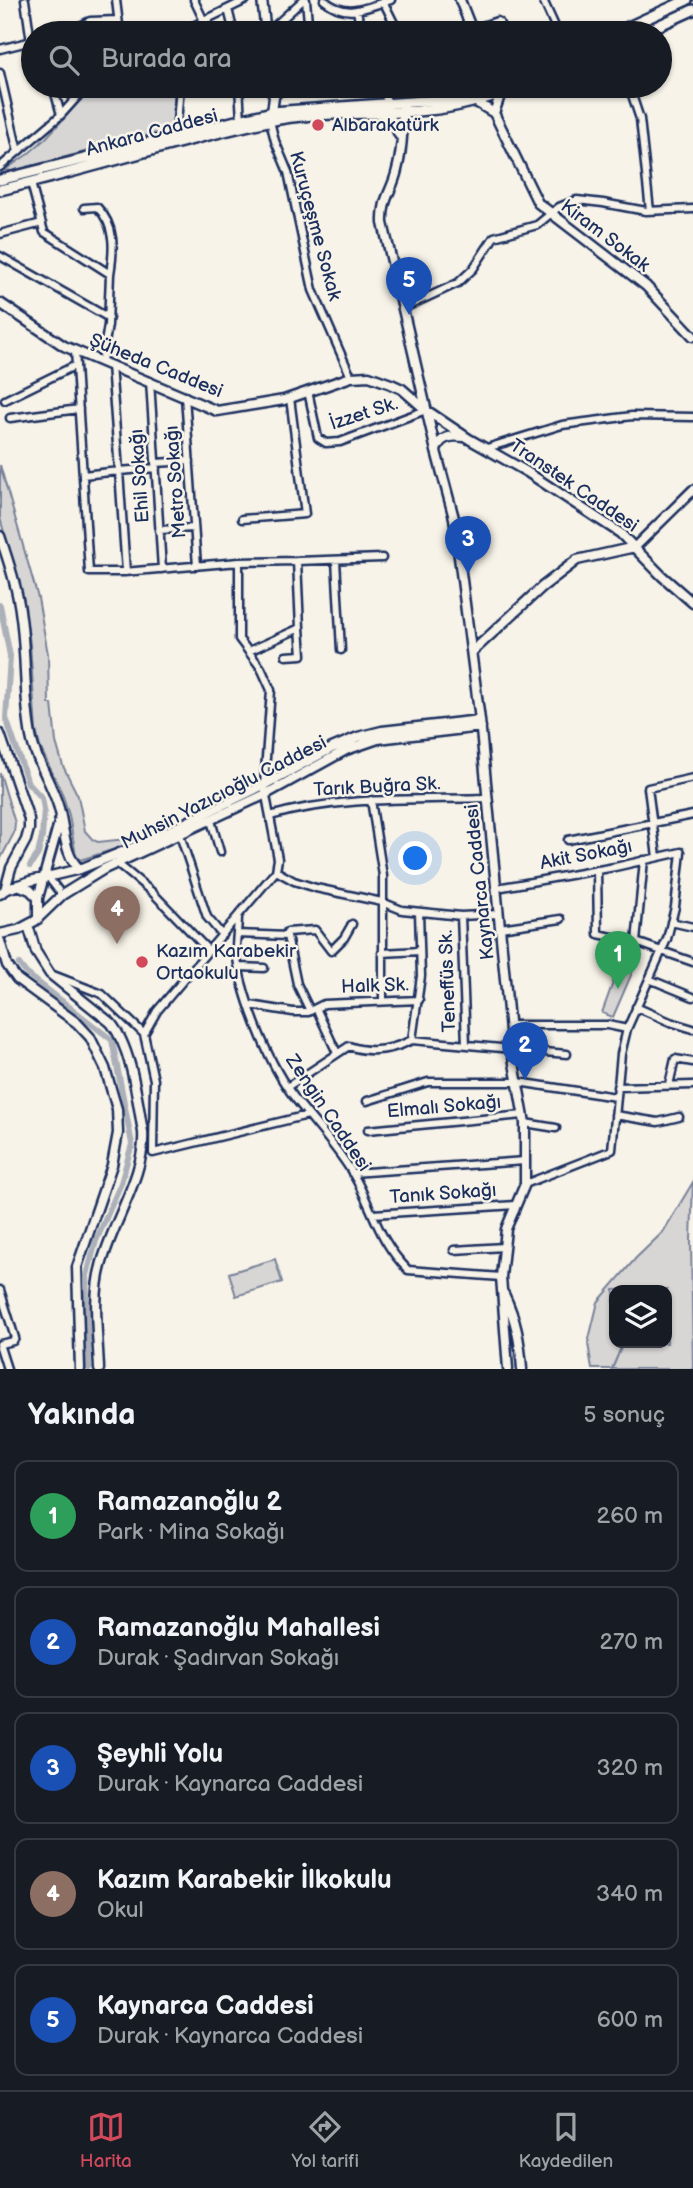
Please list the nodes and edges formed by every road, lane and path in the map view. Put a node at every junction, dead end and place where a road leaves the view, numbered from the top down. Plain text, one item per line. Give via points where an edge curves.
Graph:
1 (25, 0) edge
2 (116, 0) edge
3 (194, 0) edge
4 (246, 0) edge
5 (262, 0) edge
6 (304, 0) edge
7 (324, 0) edge
8 (460, 0) edge
9 (543, 0) edge
10 (386, 1) edge
11 (681, 1) edge
12 (228, 9) junction
13 (357, 10) junction
14 (693, 10) edge
15 (677, 17) junction
16 (118, 20) joint
17 (29, 21) edge
18 (90, 21) edge
19 (204, 21) edge
20 (206, 21) edge
21 (231, 21) edge
22 (265, 21) edge
23 (280, 21) edge
24 (307, 21) edge
25 (359, 21) edge
26 (395, 21) edge
27 (469, 21) edge
28 (553, 21) edge
29 (640, 21) edge
30 (668, 21) edge
31 (21, 44) edge
32 (0, 49) edge
33 (0, 73) edge
34 (56, 98) edge
35 (77, 98) edge
36 (179, 98) edge
37 (240, 98) edge
38 (274, 98) edge
39 (385, 98) edge
40 (455, 98) edge
41 (484, 98) edge
42 (497, 98) edge
43 (633, 98) edge
44 (477, 102) junction
45 (388, 104) junction
46 (403, 107) junction
47 (415, 111) junction
48 (378, 112) junction
49 (494, 113) junction
50 (61, 115) junction
51 (271, 117) junction
52 (241, 120) junction
53 (176, 136) junction
54 (401, 137) junction
55 (18, 152) junction
56 (0, 167) edge
57 (1, 179) edge
58 (31, 183) junction
59 (0, 190) edge
60 (84, 208) dead end
61 (693, 209) edge
62 (650, 211) junction
63 (551, 215) junction
64 (42, 223) junction
65 (0, 234) edge
66 (0, 256) edge
67 (110, 274) junction
68 (0, 303) edge
69 (404, 308) junction
70 (109, 318) junction
71 (693, 335) edge
72 (75, 350) junction
73 (102, 362) junction
74 (76, 365) junction
75 (111, 365) junction
76 (351, 377) junction
77 (150, 381) junction
78 (307, 391) junction
79 (185, 397) junction
80 (290, 398) junction
81 (5, 400) dead end
82 (79, 409) junction
83 (426, 410) junction
84 (693, 417) edge
85 (10, 418) dead end
86 (469, 439) junction
87 (487, 448) junction
88 (436, 451) junction
89 (190, 461) junction
90 (155, 466) junction
91 (119, 471) junction
92 (83, 474) junction
93 (693, 490) edge
94 (242, 519) dead end
95 (194, 528) junction
96 (159, 530) junction
97 (0, 536) edge
98 (635, 547) junction
99 (382, 558) dead end
100 (336, 560) junction
101 (298, 561) junction
102 (239, 562) junction
103 (197, 566) junction
104 (162, 569) junction
105 (126, 572) junction
106 (693, 603) edge
107 (300, 628) junction
108 (341, 650) dead end
109 (249, 651) junction
110 (472, 651) junction
111 (286, 656) dead end
112 (480, 723) junction
113 (0, 734) edge
114 (693, 778) edge
115 (265, 789) junction
116 (488, 798) junction
117 (371, 800) junction
118 (693, 815) edge
119 (270, 816) junction
120 (61, 817) junction
121 (211, 820) junction
122 (653, 822) junction
123 (180, 835) junction
124 (568, 840) dead end
125 (220, 852) dead end
126 (657, 857) junction
127 (644, 860) junction
128 (118, 864) junction
129 (80, 869) junction
130 (597, 870) junction
131 (276, 871) junction
132 (47, 879) junction
133 (18, 886) junction
134 (497, 888) junction
135 (2, 889) edge
136 (58, 890) dead end
137 (38, 898) junction
138 (382, 902) junction
139 (419, 912) junction
140 (499, 914) junction
141 (238, 915) junction
142 (461, 916) junction
143 (38, 919) junction
144 (562, 919) dead end
145 (671, 922) junction
146 (352, 924) dead end
147 (28, 925) junction
148 (693, 927) edge
149 (500, 928) junction
150 (0, 934) edge
151 (237, 934) junction
152 (222, 935) junction
153 (287, 936) junction
154 (0, 941) edge
155 (636, 942) junction
156 (662, 950) junction
157 (209, 951) junction
158 (420, 951) junction
159 (382, 953) junction
160 (693, 962) edge
161 (240, 967) junction
162 (264, 968) dead end
163 (50, 974) junction
164 (649, 979) junction
165 (693, 996) edge
166 (419, 1000) junction
167 (383, 1001) junction
168 (250, 1005) junction
169 (636, 1007) junction
170 (313, 1009) junction
171 (510, 1025) junction
172 (627, 1029) junction
173 (693, 1029) edge
174 (144, 1034) junction
175 (412, 1040) junction
176 (466, 1044) junction
177 (512, 1048) junction
178 (337, 1053) junction
179 (567, 1054) dead end
180 (693, 1062) edge
181 (517, 1082) junction
182 (668, 1085) junction
183 (693, 1085) edge
184 (287, 1087) junction
185 (617, 1087) junction
186 (617, 1097) junction
187 (367, 1101) dead end
188 (308, 1115) junction
189 (615, 1115) junction
190 (679, 1117) dead end
191 (524, 1119) junction
192 (556, 1128) dead end
193 (368, 1130) dead end
194 (525, 1161) junction
195 (352, 1173) junction
196 (525, 1184) junction
197 (516, 1205) junction
198 (373, 1214) junction
199 (504, 1247) junction
200 (454, 1250) dead end
201 (501, 1277) junction
202 (501, 1288) junction
203 (0, 1290) edge
204 (0, 1346) edge
205 (7, 1369) edge
206 (80, 1369) edge
207 (99, 1369) edge
208 (508, 1369) edge
209 (522, 1369) edge

1 - 17 street
2 - 16 street
3 - 19 street
4 - 12 street
5 - 22 street
6 - 23 street
6 - 24 street
7 - 13 street via 335,9
8 - 27 street
9 - 28 street
10 - 13 street
10 - 26 street
11 - 15 street
11 - 29 main road
12 - 20 street
12 - 21 street
13 - 25 street
14 - 15 main road
15 - 30 main road
16 - 18 street
31 - 32 street
33 - 55 street
34 - 50 street
35 - 50 street
36 - 53 street
37 - 52 street
38 - 51 street
39 - 45 street
40 - 46 main road, Ankara Caddesi
41 - 44 main road, Ankara Caddesi
42 - 49 street
43 - 62 street via 640,119
44 - 47 main road, Ankara Caddesi
44 - 49 street
45 - 46 main road, Ankara Caddesi
45 - 51 main road, Ankara Caddesi
46 - 47 main road, Ankara Caddesi
46 - 48 main road, Ankara Caddesi
46 - 54 street, Kaynarca Caddesi
47 - 54 street
48 - 51 main road, Ankara Caddesi
48 - 54 street via 393,121
49 - 63 street, Kiram Sokak via 538,203
50 - 55 street
51 - 52 main road, Ankara Caddesi
51 - 58 main road, Ankara Caddesi
51 - 76 street, Kuruçeşme Sokak via 288,172 313,290
52 - 53 main road, Ankara Caddesi
53 - 57 main road, Ankara Caddesi
54 - 69 street, Kaynarca Caddesi via 396,173 382,210
55 - 56 street
58 - 59 main road, Ankara Caddesi
58 - 64 street
60 - 67 street via 97,207 110,224 114,243
61 - 62 street
62 - 63 street via 577,200
63 - 69 street via 537,225 494,237 458,283
63 - 71 street, Kiram Sokak via 646,286
64 - 65 street
64 - 67 street via 53,240
66 - 70 street
67 - 70 street
68 - 72 street, Şüheda Caddesi
69 - 83 street, Kaynarca Caddesi
70 - 73 street
72 - 73 street, Şüheda Caddesi
72 - 74 street
73 - 75 street, Şüheda Caddesi
74 - 81 street
74 - 82 street
75 - 77 street, Şüheda Caddesi
75 - 91 street
76 - 78 street, Şüheda Caddesi
76 - 83 street, Şüheda Caddesi via 369,376 391,384
77 - 79 street, Şüheda Caddesi
77 - 90 street, Ehil Sokağı
78 - 80 street, Şüheda Caddesi
78 - 83 street, İzzet Sk. via 318,438 329,444
79 - 80 street, Şüheda Caddesi via 216,411
79 - 89 street, Metro Sokağı
80 - 94 street via 305,514
82 - 85 street
82 - 92 street
83 - 86 street, Transtek Caddesi
83 - 88 street, Kaynarca Caddesi
84 - 87 street via 632,416 562,425
86 - 87 street, Transtek Caddesi
86 - 88 street via 448,437
87 - 98 street, Transtek Caddesi via 576,502
88 - 110 street, Kaynarca Caddesi via 454,518
89 - 90 street
89 - 95 street, Metro Sokağı
90 - 91 street
90 - 96 street, Ehil Sokağı
91 - 92 street
91 - 105 street
92 - 105 street via 89,572
93 - 98 street
95 - 96 street
95 - 103 street, Metro Sokağı
96 - 104 street, Ehil Sokağı
97 - 120 street via 21,617 30,732
98 - 106 street, Transtek Caddesi
98 - 110 street via 577,559
99 - 100 street
100 - 101 street
100 - 108 street
101 - 102 street
101 - 107 street
102 - 103 street
102 - 109 street via 239,639
103 - 104 street
104 - 105 street
107 - 109 street
107 - 111 street via 302,655
109 - 115 street via 271,690
110 - 112 street, Kaynarca Caddesi
112 - 115 street, Muhsin Yazıcıoğlu Caddesi via 358,737 331,748
112 - 116 street, Kaynarca Caddesi
113 - 135 street via 29,819 21,850
114 - 122 street via 649,788
115 - 119 street
115 - 121 street, Muhsin Yazıcıoğlu Caddesi
115 - 129 street, Muhsin Yazıcıoğlu Caddesi
116 - 117 street, Tarık Buğra Sk.
116 - 134 street, Kaynarca Caddesi
117 - 119 street, Tarık Buğra Sk. via 295,808
117 - 138 street via 383,876
118 - 122 street
119 - 131 street
120 - 129 street via 69,853
120 - 132 street
121 - 123 street, Muhsin Yazıcıoğlu Caddesi
121 - 125 street
122 - 124 street
122 - 126 street
123 - 128 street, Muhsin Yazıcıoğlu Caddesi
123 - 152 street via 207,917
126 - 127 street, Akit Sokağı
126 - 145 street, Akit Sokağı via 681,852
127 - 130 street, Akit Sokağı
127 - 155 street
128 - 143 street, Muhsin Yazıcıoğlu Caddesi via 62,895
128 - 157 street
129 - 132 street, Muhsin Yazıcıoğlu Caddesi
130 - 134 street, Akit Sokağı
130 - 155 street via 598,934
131 - 138 street via 316,888
131 - 141 street
132 - 133 street, Muhsin Yazıcıoğlu Caddesi
132 - 136 street
132 - 137 street
133 - 135 street, Muhsin Yazıcıoğlu Caddesi
133 - 137 street
134 - 140 street, Kaynarca Caddesi
137 - 143 street
138 - 139 street
138 - 159 street
139 - 142 street
139 - 158 street
140 - 142 street
140 - 149 street, Kaynarca Caddesi
141 - 151 street, Zengin Caddesi
141 - 152 street
142 - 176 street, Teneffüs Sk.
143 - 147 street, Muhsin Yazıcıoğlu Caddesi
144 - 149 street
145 - 148 street
145 - 156 street
146 - 153 street via 331,951 315,930 287,932
147 - 150 street, Muhsin Yazıcıoğlu Caddesi
147 - 163 street via 36,952
149 - 171 street, Kaynarca Caddesi
151 - 153 street
151 - 161 street, Zengin Caddesi
152 - 157 street
153 - 170 street via 297,984
154 - 206 street via 17,979 90,1037 117,1109 112,1165 77,1267
155 - 156 street
156 - 160 street
156 - 164 street
157 - 174 street via 157,1011
158 - 159 street
158 - 166 street
159 - 167 street
161 - 162 street
161 - 168 street, Zengin Caddesi
163 - 174 street via 103,994
163 - 207 street via 118,1031 143,1132 140,1165 100,1269
164 - 165 street
164 - 169 street
166 - 167 street, Halk Sk.
166 - 175 street
167 - 170 street, Halk Sk. via 324,1004
168 - 170 street, Halk Sk. via 283,1012
168 - 184 street, Zengin Caddesi
169 - 172 street
169 - 173 street
170 - 178 street
171 - 172 street
171 - 177 street, Kaynarca Caddesi
172 - 185 street
174 - 188 street via 154,1080 153,1153
175 - 176 street
175 - 178 street via 380,1050 349,1046
176 - 177 street
177 - 179 street
177 - 181 street, Kaynarca Caddesi
178 - 184 street
180 - 182 street via 674,1059
181 - 186 street
181 - 187 street via 428,1082
181 - 191 street, Kaynarca Caddesi
182 - 183 street
182 - 185 street
184 - 188 street, Zengin Caddesi
185 - 186 street
186 - 189 street
188 - 195 street, Zengin Caddesi
189 - 190 street via 658,1122
189 - 196 street via 611,1152
191 - 192 street, Elmalı Sokağı
191 - 193 street, Elmalı Sokağı
191 - 194 street, Kaynarca Caddesi
194 - 195 street
194 - 196 street, Kaynarca Caddesi
195 - 198 street, Zengin Caddesi
196 - 197 street, Kaynarca Caddesi
197 - 198 street, Tanık Sokağı
197 - 199 street, Kaynarca Caddesi
198 - 201 street, Zengin Caddesi via 381,1236 408,1270
199 - 200 street
199 - 201 street, Kaynarca Caddesi
201 - 202 street, Kaynarca Caddesi
202 - 208 street, Kaynarca Caddesi
202 - 209 street, Kaynarca Caddesi via 520,1337
203 - 204 street via 15,1338
204 - 205 street

